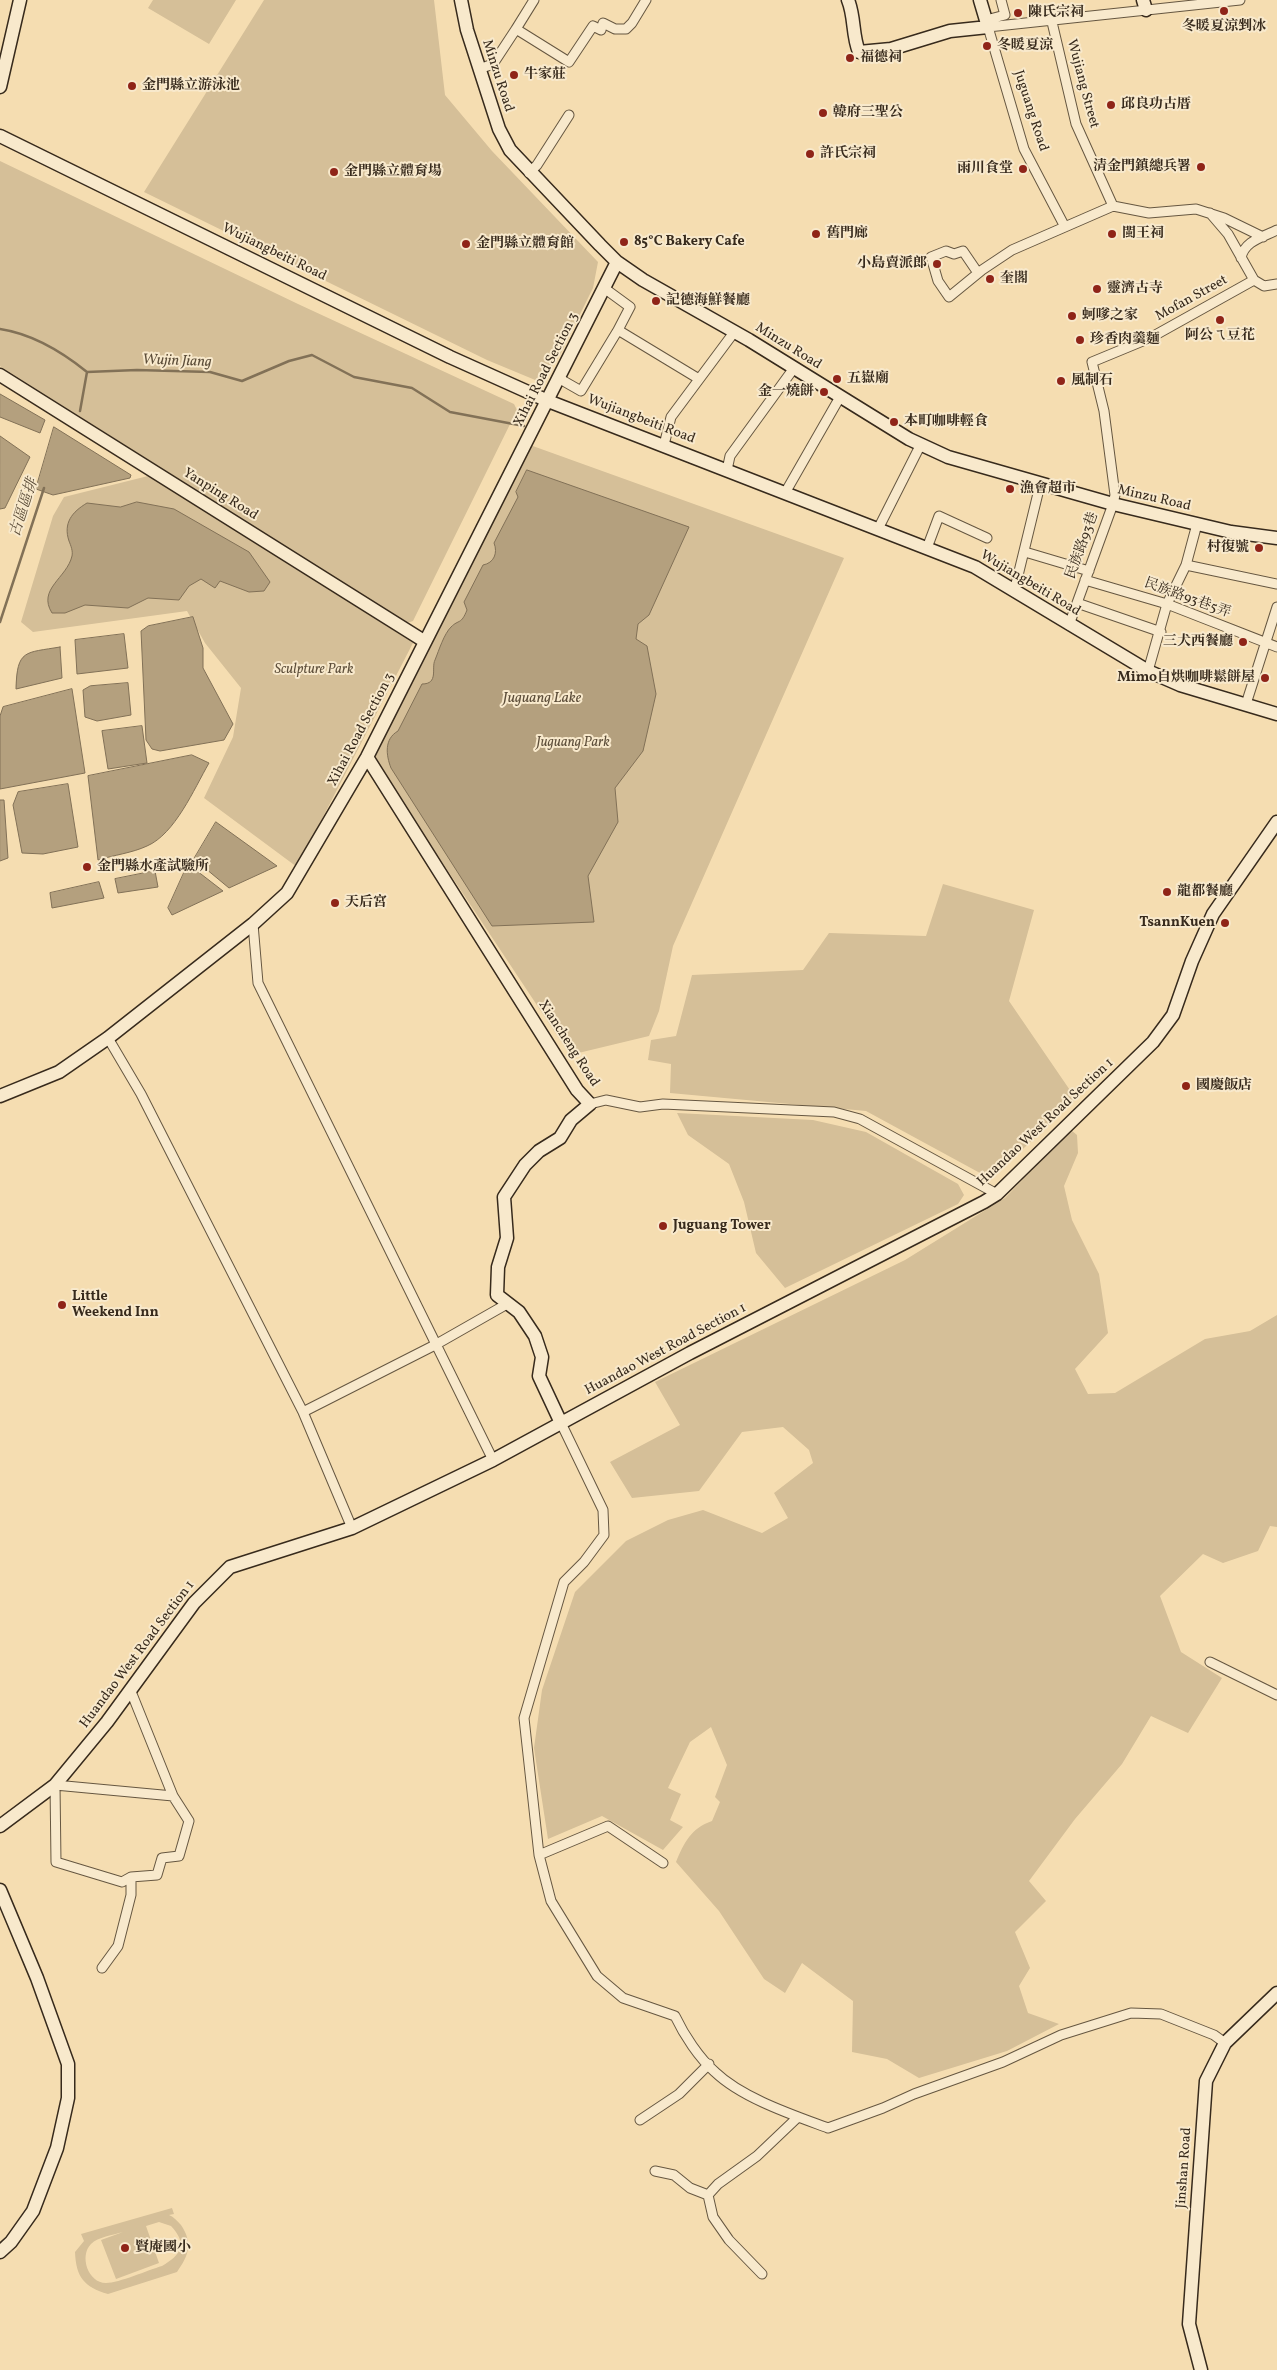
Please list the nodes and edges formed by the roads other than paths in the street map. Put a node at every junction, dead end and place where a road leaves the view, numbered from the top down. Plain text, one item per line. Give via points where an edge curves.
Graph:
1 (20, 0) edge
2 (461, 0) edge
3 (534, 0) edge
4 (646, 0) edge
5 (848, 0) edge
6 (980, 0) edge
7 (1001, 0) edge
8 (1240, 0) edge
9 (1144, 5) edge
10 (1052, 22) junction
11 (987, 24) junction
12 (516, 29) junction
13 (479, 69) junction
14 (0, 87) edge
15 (569, 115) dead end
16 (0, 136) edge
17 (529, 173) junction
18 (1113, 206) junction
19 (1210, 213) junction
20 (1065, 227) junction
21 (1277, 230) edge
22 (1263, 237) junction
23 (1241, 258) junction
24 (618, 262) junction
25 (978, 273) junction
26 (1254, 280) junction
27 (1277, 284) edge
28 (604, 288) junction
29 (618, 330) junction
30 (734, 331) junction
31 (794, 368) junction
32 (0, 375) edge
33 (560, 379) junction
34 (699, 379) junction
35 (840, 396) junction
36 (548, 401) junction
37 (921, 444) junction
38 (664, 445) junction
39 (727, 470) junction
40 (1040, 485) junction
41 (785, 493) junction
42 (1114, 500) junction
43 (1196, 524) junction
44 (878, 529) junction
45 (987, 538) dead end
46 (1277, 538) edge
47 (927, 548) junction
48 (1025, 552) junction
49 (1186, 565) junction
50 (1087, 575) junction
51 (1277, 584) edge
52 (1014, 592) junction
53 (1077, 603) junction
54 (1167, 604) junction
55 (1277, 607) edge
56 (1069, 624) junction
57 (1161, 632) junction
58 (424, 641) junction
59 (1266, 643) junction
60 (1277, 648) edge
61 (1148, 671) junction
62 (1246, 704) junction
63 (1277, 714) edge
64 (367, 757) junction
65 (1277, 822) edge
66 (253, 924) junction
67 (108, 1038) junction
68 (0, 1096) edge
69 (590, 1104) junction
70 (997, 1194) junction
71 (508, 1304) junction
72 (435, 1345) junction
73 (303, 1412) junction
74 (561, 1423) junction
75 (493, 1460) junction
76 (352, 1528) junction
77 (1210, 1662) dead end
78 (130, 1689) junction
79 (1277, 1695) edge
80 (55, 1785) junction
81 (173, 1796) junction
82 (0, 1826) edge
83 (539, 1855) junction
84 (663, 1863) dead end
85 (131, 1877) junction
86 (0, 1890) edge
87 (102, 1968) dead end
88 (1277, 1993) edge
89 (1225, 2043) junction
90 (709, 2064) junction
91 (798, 2117) junction
92 (640, 2120) dead end
93 (656, 2171) dead end
94 (708, 2195) junction
95 (0, 2252) edge
96 (762, 2274) dead end
97 (1201, 2370) edge

1 - 14 main road
2 - 13 main road, Minzu Road
3 - 12 street
4 - 12 street via 626,29 615,29 603,23 600,30 593,26 569,62
5 - 11 main road via 860,52 891,49 950,31
6 - 11 main road, Juguang Road
7 - 11 street via 1005,15
8 - 9 street
9 - 10 street
10 - 11 street
10 - 18 street, Wujiang Street via 1076,124
11 - 20 street, Juguang Road via 1024,149
12 - 13 street via 493,64
13 - 17 main road, Minzu Road via 498,129
15 - 17 street
16 - 36 main road, Wujiangbeiti Road via 450,357
17 - 24 main road, Minzu Road
18 - 19 street via 1149,213 1188,208
18 - 20 street
19 - 22 street
19 - 23 street via 1228,234
20 - 25 street via 1012,250
21 - 22 street
22 - 23 street via 1247,245
23 - 26 street
24 - 28 main road, Xihai Road Section 3
24 - 30 main road, Minzu Road via 643,280
25 - 25 street via 949,297 938,281 931,257 946,251 954,254 963,251
26 - 27 street via 1264,286
26 - 42 street, Mofan Street via 1143,341 1092,362 1104,411
28 - 29 street via 630,307
28 - 33 main road, Xihai Road Section 3
29 - 33 street via 581,392
29 - 34 street
30 - 31 main road, Minzu Road
30 - 34 street
31 - 35 main road, Minzu Road
31 - 39 street via 730,456
32 - 58 main road, Yanping Road
33 - 36 main road, Xihai Road Section 3
34 - 38 street via 671,416
35 - 37 main road, Minzu Road
35 - 41 street
36 - 38 main road, Wujiangbeiti Road
36 - 58 main road, Xihai Road Section 3
37 - 40 main road, Minzu Road via 948,457
37 - 44 street
38 - 39 main road, Wujiangbeiti Road
39 - 41 main road, Wujiangbeiti Road
40 - 42 main road, Minzu Road
40 - 48 street
41 - 44 main road, Wujiangbeiti Road
42 - 43 main road, Minzu Road
42 - 50 street, 民族路93巷
43 - 46 main road, Minzu Road
43 - 49 street
44 - 47 main road, Wujiangbeiti Road
45 - 47 street via 939,516
47 - 52 main road, Wujiangbeiti Road via 975,567
48 - 50 street, 民族路93巷5弄
48 - 52 street
49 - 51 street
49 - 54 street
50 - 53 street, 民族路93巷
50 - 54 street, 民族路93巷5弄
52 - 56 main road, Wujiangbeiti Road
53 - 56 street, 民族路93巷
53 - 57 street
54 - 57 street
54 - 59 street, 民族路93巷5弄
55 - 59 street
56 - 61 main road, Wujiangbeiti Road
57 - 61 street
58 - 64 main road, Xihai Road Section 3
59 - 60 street, 民族路93巷5弄
59 - 62 street
61 - 62 main road, Wujiangbeiti Road via 1180,685
62 - 63 main road, Wujiangbeiti Road
64 - 66 main road, Xihai Road Section 3 via 287,893
64 - 69 main road, Xiancheng Road via 577,1090
65 - 70 main road, Huandao West Road Section 1 via 1214,914 1169,1022 1120,1075
66 - 67 main road, Xihai Road Section 3
66 - 72 street via 258,983
67 - 68 main road, Xihai Road Section 3 via 59,1072
67 - 73 street via 141,1094
69 - 70 street via 606,1100 640,1106 664,1104 834,1112 860,1119
69 - 71 main road, Xiancheng Road via 571,1120 560,1138 539,1151 525,1165 504,1197 507,1238 498,1267 497,1295
70 - 74 main road, Huandao West Road Section 1
71 - 72 street
71 - 74 main road, Xiancheng Road via 535,1336 542,1357 539,1376
72 - 73 street
72 - 75 street
73 - 76 street
74 - 75 main road, Huandao West Road Section 1
74 - 83 street via 604,1510 604,1535 564,1582 524,1718
75 - 76 main road, Huandao West Road Section 1
76 - 78 main road, Huandao West Road Section 1 via 230,1567 194,1603
77 - 79 street
78 - 80 main road, Huandao West Road Section 1
78 - 81 street
80 - 81 street
80 - 82 main road, Huandao West Road Section 1
80 - 85 street via 56,1862 122,1882
81 - 85 street via 189,1821 179,1856 162,1858 157,1875
83 - 84 street via 608,1826
83 - 90 street via 551,1901 597,1976 623,1998 675,2016 682,2031
85 - 87 street via 131,1895 118,1946
86 - 95 main road via 68,2064 68,2098 57,2148 33,2210 12,2242
88 - 89 main road, Jinshan Road
89 - 91 street via 1161,2014 1131,2013 1061,2035 1003,2062 828,2128
89 - 97 main road, Jinshan Road via 1206,2081 1204,2100 1189,2324
90 - 91 street via 715,2072 750,2095
90 - 92 street via 679,2094
91 - 94 street
93 - 94 street via 674,2175 690,2188
94 - 96 street via 713,2217

